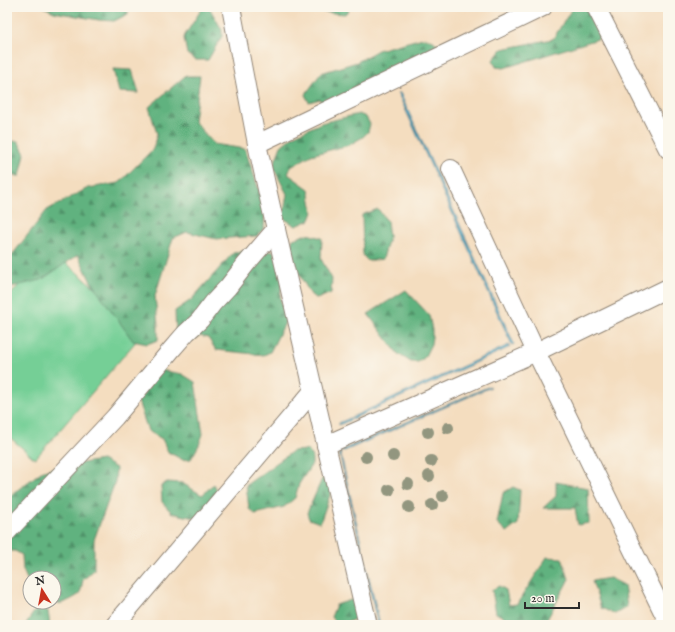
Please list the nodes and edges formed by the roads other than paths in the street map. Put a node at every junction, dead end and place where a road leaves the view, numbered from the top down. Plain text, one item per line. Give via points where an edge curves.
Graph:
1 (230, 7) edge
2 (542, 7) edge
3 (596, 7) edge
4 (257, 144) junction
5 (668, 149) edge
6 (451, 169) dead end
7 (276, 229) junction
8 (668, 288) edge
9 (536, 352) junction
10 (313, 391) junction
11 (326, 445) junction
12 (7, 532) edge
13 (668, 622) edge
14 (115, 625) edge
15 (368, 625) edge

1 - 4 street
2 - 4 street
3 - 5 street
4 - 7 street
6 - 9 street
7 - 10 street
7 - 12 street via 115,417
8 - 9 street
9 - 11 street
9 - 13 street
10 - 11 street
10 - 14 street
11 - 15 street

